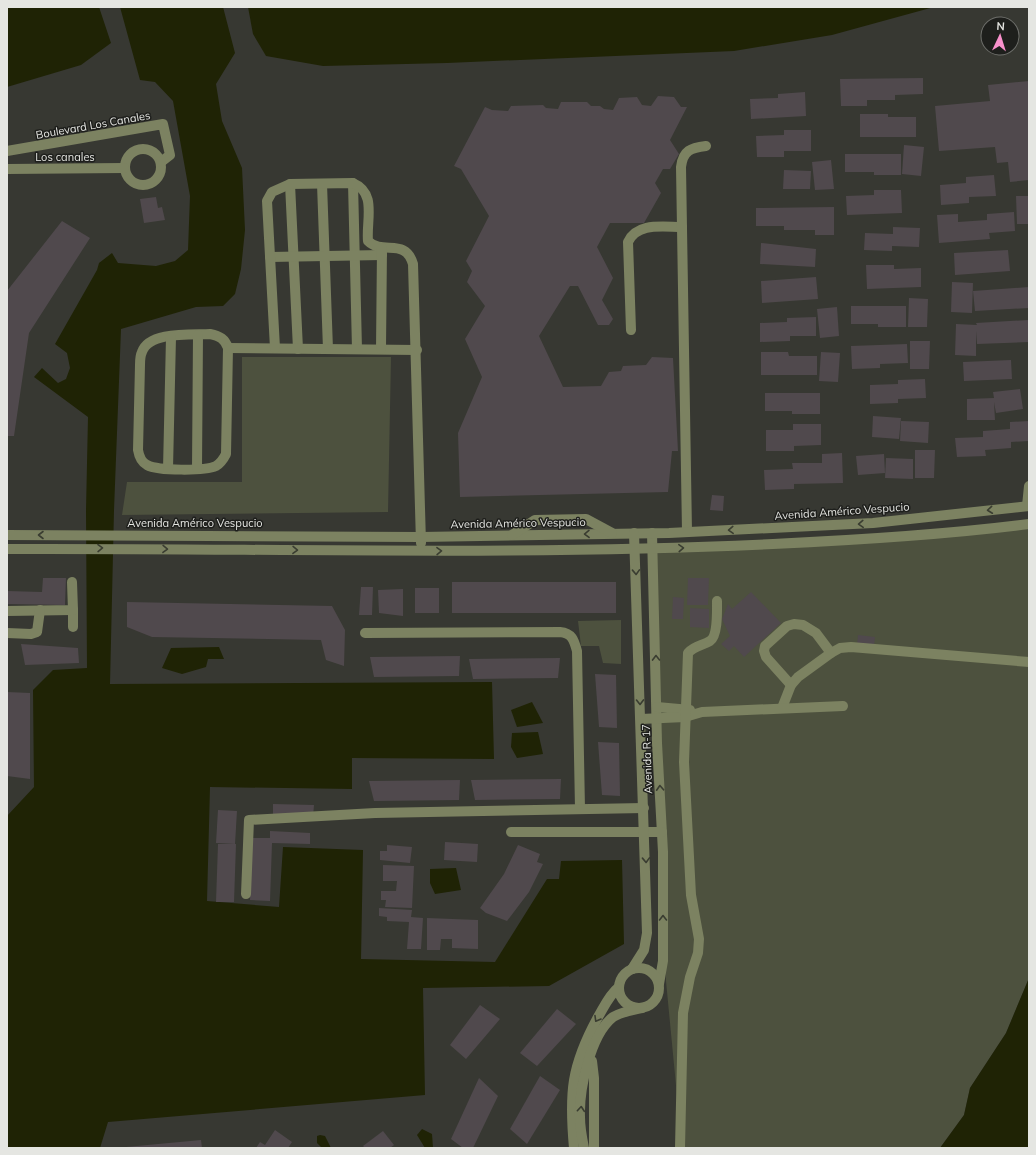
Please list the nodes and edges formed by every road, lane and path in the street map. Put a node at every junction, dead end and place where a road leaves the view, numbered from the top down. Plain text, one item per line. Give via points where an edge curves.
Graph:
1 (706, 146) dead end
2 (7, 151) edge
3 (161, 162) junction
4 (124, 168) junction
5 (7, 169) edge
6 (353, 183) junction
7 (290, 184) junction
8 (322, 184) junction
9 (682, 226) junction
10 (382, 251) junction
11 (356, 255) junction
12 (324, 256) junction
13 (270, 257) junction
14 (295, 257) junction
15 (631, 330) dead end
16 (198, 335) junction
17 (171, 337) junction
18 (228, 348) junction
19 (275, 348) junction
20 (298, 348) junction
21 (328, 349) junction
22 (357, 349) junction
23 (381, 349) junction
24 (417, 350) junction
25 (197, 468) junction
26 (168, 469) junction
27 (1029, 486) edge
28 (1028, 506) edge
29 (1029, 524) edge
30 (688, 532) junction
31 (634, 533) junction
32 (652, 533) junction
33 (614, 534) junction
34 (7, 535) edge
35 (512, 535) junction
36 (420, 537) junction
37 (7, 549) edge
38 (635, 549) junction
39 (653, 549) junction
40 (421, 552) junction
41 (72, 582) dead end
42 (717, 601) dead end
43 (40, 610) junction
44 (72, 610) junction
45 (7, 611) edge
46 (73, 626) dead end
47 (7, 633) edge
48 (365, 633) dead end
49 (832, 653) junction
50 (1029, 662) edge
51 (791, 685) junction
52 (843, 706) dead end
53 (657, 708) junction
54 (782, 708) junction
55 (685, 713) junction
56 (641, 719) junction
57 (657, 719) junction
58 (644, 808) junction
59 (580, 809) junction
60 (645, 831) junction
61 (511, 832) dead end
62 (662, 832) junction
63 (246, 894) dead end
64 (647, 933) junction
65 (663, 933) junction
66 (632, 970) junction
67 (659, 984) junction
68 (619, 987) junction
69 (642, 1008) junction
70 (591, 1053) junction
71 (574, 1148) edge
72 (584, 1148) edge
73 (594, 1148) edge
74 (680, 1148) edge

1 - 9 street via 691,148 682,158
2 - 3 street, Boulevard Los Canales via 163,124 170,155
3 - 4 street via 150,150 140,148 128,155
3 - 4 street via 160,175 148,185 133,183
4 - 5 street, Los canales
6 - 8 street
6 - 10 street via 361,186 369,200 368,240
6 - 11 street
7 - 8 street
7 - 13 street via 272,192 267,201
7 - 14 street
8 - 12 street
9 - 15 street via 645,228 631,235 628,242
9 - 30 street
10 - 11 street
10 - 23 street
10 - 24 street via 399,248 411,256
11 - 12 street
11 - 22 street
12 - 14 street
12 - 21 street
13 - 14 street
13 - 19 street
14 - 20 street
16 - 17 street
16 - 18 street via 219,336 226,341
16 - 25 street
17 - 26 street
17 - 26 street via 158,338 148,343 142,352 138,450 140,458 146,464 155,469
18 - 19 street
18 - 25 street via 226,454 217,466
19 - 20 street
20 - 21 street
21 - 22 street
22 - 23 street
23 - 24 street
24 - 36 street
25 - 26 street
27 - 28 street
28 -> 30 street, Avenida Américo Vespucio via 873,523
39 -> 29 street via 876,539
30 - 32 street, Avenida Américo Vespucio
31 - 32 street, Avenida Américo Vespucio
31 - 33 street, Avenida Américo Vespucio
31 - 38 street, Avenida R-17
32 - 39 street, Avenida R-17
33 -> 35 street, Avenida Américo Vespucio
33 - 35 street via 586,519 542,519 535,520
36 -> 34 street, Avenida Américo Vespucio
35 - 36 street, Avenida Américo Vespucio
36 - 40 street
37 -> 40 street
38 - 39 street
40 -> 38 street
38 -> 56 street, Avenida R-17
53 -> 39 street, Avenida R-17
41 - 44 street
42 - 55 street via 715,636 710,641 693,647 688,653
43 - 44 street
43 - 45 street
43 - 47 street via 37,632
44 - 46 street
48 - 59 street via 566,632 573,638 577,652
49 - 50 street via 840,648 850,647
49 - 51 street
49 - 51 street via 816,634 803,625 787,626 765,646 764,651 766,657
51 - 54 street
52 - 54 street
53 - 55 street
53 - 57 street, Avenida R-17
54 - 55 street
55 - 57 street
55 - 74 street via 684,762 690,888 699,939 698,954 690,977 683,1013
56 - 57 street
56 - 58 street, Avenida R-17
62 -> 57 street, Avenida R-17
58 - 59 street
58 - 60 street, Avenida R-17
59 - 63 street via 375,813 249,820
60 - 61 street
60 - 62 street
60 -> 64 street, Avenida R-17
65 -> 62 street, Avenida R-17
64 - 65 street
64 - 66 street, Avenida R-17 via 644,950
65 - 67 street, Avenida R-17 via 663,961
66 - 67 street via 639,968 652,973
66 - 68 street, Avenida R-17 via 622,977
67 - 69 street, Avenida R-17 via 656,1000
68 - 69 street via 624,1001 635,1008
68 -> 71 street, Avenida R-17 via 612,992 581,1050 573,1080 571,1112
69 - 70 street, Avenida R-17 via 614,1017 604,1026
72 -> 70 street, Avenida R-17 via 580,1117 582,1089
70 - 73 street via 594,1078

